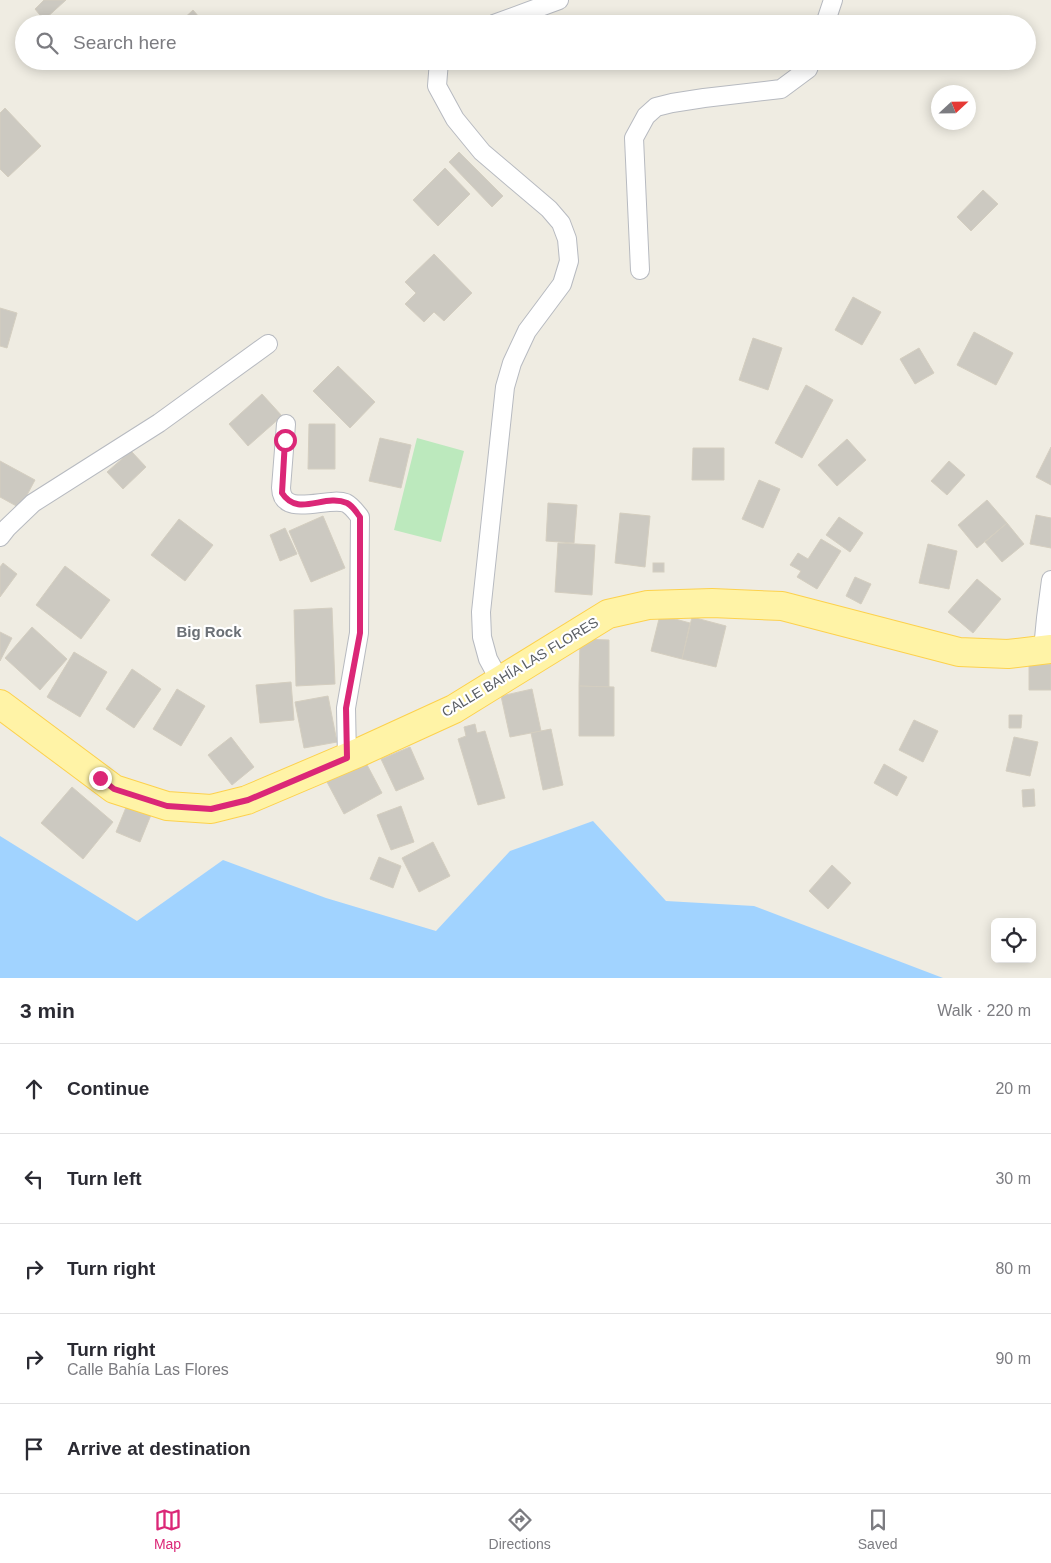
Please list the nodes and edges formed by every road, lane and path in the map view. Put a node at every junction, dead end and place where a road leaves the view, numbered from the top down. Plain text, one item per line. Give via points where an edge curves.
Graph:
1 (559, 0) edge
2 (833, 0) edge
3 (518, 15) edge
4 (828, 15) edge
5 (438, 70) edge
6 (807, 70) edge
7 (640, 270) dead end
8 (268, 344) dead end
9 (286, 424) dead end
10 (0, 537) edge
11 (1051, 580) edge
12 (1047, 649) edge
13 (500, 681) junction
14 (0, 704) edge
15 (347, 758) junction

1 - 3 street
2 - 4 street
5 - 13 street via 437,86 455,119 482,152 549,209 561,223 567,239 569,261 562,284 527,331 505,387 482,612 482,637 488,660
6 - 7 street via 781,89 672,103 656,107 646,116 634,138
8 - 10 street via 159,422 33,503
9 - 15 street via 281,488 286,500 294,505 338,501 354,509 360,517 360,633 346,708
11 - 12 street via 1046,618
12 - 13 main road, CALLE BAHÍA LAS FLORES via 1008,654 959,652 782,606 648,605 608,614
13 - 15 main road, CALLE BAHÍA LAS FLORES via 454,709
14 - 15 main road, CALLE BAHÍA LAS FLORES via 114,789 167,806 211,809 248,800

